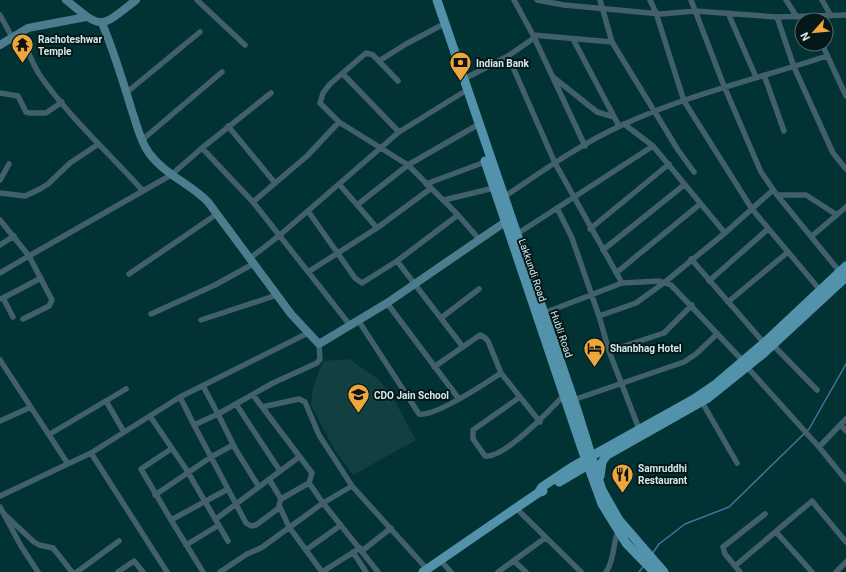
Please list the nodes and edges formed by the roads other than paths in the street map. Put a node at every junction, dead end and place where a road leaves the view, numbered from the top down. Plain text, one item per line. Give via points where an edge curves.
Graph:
1 (66, 0) edge
2 (136, 0) edge
3 (197, 0) edge
4 (431, 0) edge
5 (437, 0) edge
6 (514, 0) edge
7 (537, 0) edge
8 (600, 0) edge
9 (650, 0) edge
10 (691, 0) edge
11 (786, 0) edge
12 (822, 0) edge
13 (563, 2) edge
14 (603, 8) junction
15 (695, 11) junction
16 (794, 12) edge
17 (828, 12) edge
18 (656, 13) junction
19 (728, 13) junction
20 (0, 15) edge
21 (846, 15) edge
22 (86, 16) junction
23 (834, 16) edge
24 (777, 17) junction
25 (794, 17) edge
26 (102, 23) junction
27 (440, 26) junction
28 (20, 32) junction
29 (200, 32) dead end
30 (533, 36) junction
31 (12, 37) junction
32 (573, 39) junction
33 (612, 42) junction
34 (0, 45) edge
35 (245, 45) dead end
36 (825, 52) edge
37 (508, 56) junction
38 (827, 56) junction
39 (379, 61) junction
40 (794, 67) junction
41 (222, 72) dead end
42 (343, 74) junction
43 (551, 75) junction
44 (764, 75) junction
45 (756, 78) junction
46 (464, 79) junction
47 (398, 81) dead end
48 (724, 86) junction
49 (0, 93) edge
50 (126, 93) junction
51 (271, 93) dead end
52 (462, 93) junction
53 (846, 96) edge
54 (684, 101) junction
55 (62, 102) junction
56 (656, 111) junction
57 (614, 117) junction
58 (339, 122) junction
59 (622, 125) junction
60 (228, 126) junction
61 (474, 127) junction
62 (784, 131) dead end
63 (399, 132) junction
64 (142, 140) junction
65 (97, 145) junction
66 (585, 146) junction
67 (653, 146) junction
68 (202, 148) junction
69 (381, 148) junction
70 (485, 162) junction
71 (555, 163) junction
72 (9, 164) dead end
73 (668, 164) junction
74 (408, 166) junction
75 (846, 169) edge
76 (694, 172) dead end
77 (171, 175) junction
78 (0, 180) edge
79 (275, 183) junction
80 (339, 184) junction
81 (426, 184) junction
82 (684, 185) junction
83 (494, 188) junction
84 (430, 189) junction
85 (773, 190) junction
86 (143, 191) junction
87 (0, 192) edge
88 (777, 195) junction
89 (504, 197) junction
90 (572, 197) junction
91 (444, 200) junction
92 (253, 202) junction
93 (700, 204) junction
94 (357, 205) junction
95 (846, 207) edge
96 (557, 208) junction
97 (752, 209) junction
98 (308, 211) junction
99 (217, 214) junction
100 (458, 215) junction
101 (837, 215) junction
102 (0, 220) edge
103 (505, 222) junction
104 (377, 228) junction
105 (590, 228) junction
106 (768, 230) junction
107 (725, 233) junction
108 (517, 234) junction
109 (280, 235) junction
110 (14, 236) junction
111 (812, 236) junction
112 (479, 239) junction
113 (0, 245) edge
114 (603, 250) junction
115 (788, 252) junction
116 (338, 254) junction
117 (29, 256) junction
118 (691, 259) junction
119 (397, 261) junction
120 (251, 262) junction
121 (308, 272) junction
122 (844, 272) edge
123 (0, 273) edge
124 (616, 273) junction
125 (129, 274) dead end
126 (41, 278) junction
127 (709, 281) junction
128 (665, 282) junction
129 (622, 283) junction
130 (414, 284) junction
131 (479, 289) dead end
132 (820, 290) junction
133 (277, 295) junction
134 (592, 296) junction
135 (1, 298) edge
136 (728, 302) junction
137 (387, 303) junction
138 (692, 305) junction
139 (544, 313) junction
140 (151, 314) dead end
141 (599, 316) junction
142 (13, 317) dead end
143 (441, 318) junction
144 (23, 319) dead end
145 (201, 320) dead end
146 (358, 320) junction
147 (350, 325) junction
148 (308, 333) junction
149 (717, 334) junction
150 (319, 344) junction
151 (768, 344) junction
152 (463, 347) junction
153 (609, 351) junction
154 (0, 360) edge
155 (745, 364) junction
156 (434, 368) junction
157 (501, 373) junction
158 (622, 385) junction
159 (203, 386) junction
160 (126, 390) dead end
161 (817, 390) dead end
162 (254, 395) junction
163 (564, 395) junction
164 (520, 397) junction
165 (180, 398) junction
166 (459, 399) junction
167 (573, 400) junction
168 (106, 402) junction
169 (702, 402) junction
170 (236, 404) junction
171 (262, 406) junction
172 (31, 407) junction
173 (218, 414) junction
174 (150, 416) junction
175 (846, 419) edge
176 (0, 421) edge
177 (540, 422) junction
178 (194, 425) junction
179 (841, 425) junction
180 (639, 429) junction
181 (846, 431) edge
182 (124, 432) junction
183 (50, 434) junction
184 (584, 444) junction
185 (233, 445) junction
186 (819, 447) junction
187 (171, 449) junction
188 (606, 452) junction
189 (91, 453) junction
190 (211, 457) junction
191 (299, 457) junction
192 (590, 460) junction
193 (737, 463) dead end
194 (68, 464) junction
195 (573, 470) junction
196 (280, 472) junction
197 (188, 474) junction
198 (269, 479) junction
199 (596, 480) junction
200 (846, 480) edge
201 (309, 483) junction
202 (352, 486) junction
203 (259, 487) junction
204 (228, 489) junction
205 (155, 495) junction
206 (0, 496) edge
207 (281, 499) junction
208 (204, 501) junction
209 (236, 504) junction
210 (323, 504) junction
211 (0, 507) edge
212 (279, 508) junction
213 (516, 508) junction
214 (4, 514) junction
215 (765, 514) dead end
216 (171, 520) junction
217 (217, 522) junction
218 (341, 525) junction
219 (289, 527) junction
220 (391, 528) junction
221 (618, 532) junction
222 (776, 532) junction
223 (545, 538) junction
224 (119, 541) dead end
225 (228, 541) dead end
226 (846, 542) edge
227 (186, 545) junction
228 (306, 550) junction
229 (361, 550) junction
230 (353, 552) junction
231 (440, 560) junction
232 (514, 561) junction
233 (846, 562) edge
234 (735, 566) junction
235 (425, 571) edge
236 (38, 572) edge
237 (72, 572) edge
238 (77, 572) edge
239 (118, 572) edge
240 (143, 572) edge
241 (167, 572) edge
242 (203, 572) edge
243 (220, 572) edge
244 (322, 572) edge
245 (366, 572) edge
246 (378, 572) edge
247 (451, 572) edge
248 (498, 572) edge
249 (526, 572) edge
250 (581, 572) edge
251 (606, 572) edge
252 (654, 572) edge
253 (664, 572) edge
254 (740, 572) edge
255 (812, 572) edge
256 (836, 572) edge

1 - 22 street
2 - 26 street via 108,22
3 - 35 street
4 - 27 main road, Lakkundi Road
5 - 46 main road, Hubli Road
6 - 30 street
7 - 13 street
8 - 14 street
9 - 18 street
10 - 15 street
11 - 16 street
12 - 17 street
13 - 14 street
14 - 18 street
14 - 33 street
15 - 18 street
15 - 19 street
15 - 48 street
18 - 54 street
19 - 24 street
19 - 45 street
20 - 31 street
21 - 23 street
22 - 26 street
22 - 28 street via 40,24
24 - 25 street
24 - 40 street
26 - 50 street
27 - 39 street
27 - 52 main road, Lakkundi Road
28 - 31 street
28 - 55 street via 39,73
29 - 50 street
30 - 32 street
30 - 37 street
30 - 43 street
31 - 34 street
32 - 33 street
32 - 57 street
33 - 56 street
36 - 38 street
37 - 46 street
37 - 71 street
38 - 40 street
38 - 53 street
39 - 42 street via 366,53
39 - 47 street
40 - 44 street
40 - 75 street via 831,150
41 - 64 street
42 - 58 street via 330,84 320,98 323,108
42 - 63 street
43 - 57 street via 597,112
43 - 66 street
44 - 45 street
44 - 62 street
45 - 48 street
46 - 89 main road, Hubli Road
48 - 54 street
48 - 85 street via 761,172
49 - 55 street via 18,96 28,113 46,112
50 - 64 street
51 - 60 street
52 - 61 main road, Lakkundi Road
52 - 63 street
54 - 56 street
54 - 97 street
55 - 65 street
56 - 59 street
56 - 76 street
57 - 59 street
58 - 69 street
58 - 79 street via 307,156
59 - 66 street
59 - 67 street
60 - 68 street
60 - 79 street
61 - 70 main road, Lakkundi Road
61 - 74 street
63 - 69 street
64 - 77 street via 150,154
65 - 86 street
65 - 87 street via 70,163 40,189 25,196
66 - 71 street
67 - 73 street
67 - 90 street
68 - 77 street
68 - 92 street
69 - 74 street
69 - 80 street
70 - 81 street
70 - 83 main road, Lakkundi Road
71 - 89 street
71 - 90 street
72 - 78 street
73 - 82 street
73 - 105 street
74 - 81 street
74 - 94 street
77 - 86 street
77 - 99 street via 200,194
79 - 92 street
80 - 94 street
80 - 98 street
81 - 84 street
82 - 93 street
82 - 114 street
83 - 91 street
83 - 103 main road, Lakkundi Road
84 - 91 street
84 - 104 street
85 - 88 street
85 - 97 street
86 - 117 street
88 - 101 street via 806,195
88 - 111 street
89 - 108 main road, Hubli Road
90 - 96 street
90 - 105 street
91 - 100 street
92 - 109 street
93 - 107 street
93 - 124 street
94 - 104 street
95 - 101 street
96 - 108 street
96 - 134 street via 572,238
97 - 106 street
97 - 107 street
98 - 109 street
98 - 116 street
99 - 120 street
99 - 125 street
100 - 112 street
100 - 119 street
101 - 111 street
102 - 110 street
103 - 112 street
103 - 163 main road, Lakkundi Road
104 - 116 street
105 - 114 street
106 - 115 street
106 - 127 street
107 - 118 street
108 - 139 main road, Hubli Road
109 - 120 street
109 - 121 street
110 - 113 street
110 - 117 street
111 - 122 street
112 - 130 street
114 - 124 street
115 - 132 street
115 - 136 street
116 - 119 street via 358,282 362,283
116 - 121 street
117 - 123 street
117 - 126 street
118 - 127 street
118 - 128 street
119 - 130 street
120 - 133 street
120 - 140 street via 215,285
121 - 147 street
122 - 132 main road
122 - 151 main road
124 - 129 street
126 - 135 street
126 - 144 street via 50,295 51,303
127 - 136 street
128 - 129 street
128 - 138 street
128 - 141 street via 636,302
129 - 134 street
130 - 137 street
130 - 143 street
131 - 143 street
132 - 151 main road
133 - 145 street
133 - 148 street
134 - 139 street
134 - 141 street
135 - 142 street
136 - 151 street
137 - 146 street
137 - 156 street
138 - 149 street
138 - 153 street via 664,333
139 - 167 main road, Hubli Road
141 - 153 street
143 - 152 street
146 - 147 street
146 - 166 street via 419,414 428,414
147 - 150 street
148 - 150 street
148 - 159 street
149 - 155 street
149 - 158 street via 691,358
150 - 162 street via 319,361
151 - 155 main road
151 - 161 street
152 - 156 street
152 - 157 street via 480,335 484,337
153 - 158 street
154 - 172 street
155 - 169 main road
155 - 180 main road via 705,392
155 - 186 street
156 - 166 street
157 - 164 street
157 - 166 street
158 - 167 street
158 - 180 street
159 - 165 street
159 - 173 street
160 - 168 street
162 - 170 street
162 - 171 street
163 - 177 street
163 - 184 main road, Lakkundi Road
164 - 177 street
164 - 177 street via 473,430 473,439 485,456 495,455
165 - 174 street
165 - 178 street
167 - 184 main road, Hubli Road
168 - 182 street
168 - 183 street
169 - 188 main road
169 - 193 street
170 - 173 street
170 - 196 street
171 - 191 street
171 - 202 street via 299,399 305,402 319,435
172 - 176 street
172 - 183 street
173 - 178 street
173 - 185 street
174 - 182 street
174 - 187 street
175 - 179 street
178 - 190 street
179 - 181 street
179 - 186 street
180 - 188 main road
182 - 189 street
183 - 194 street
184 - 188 main road
184 - 192 main road, Hubli Road
184 - 195 main road
185 - 190 street
185 - 203 street
186 - 200 street
187 - 197 street
187 - 205 street via 141,470
188 - 192 main road
188 - 199 main road
189 - 194 street
189 - 241 street
190 - 197 street
190 - 204 street
191 - 196 street
191 - 201 street via 312,473
192 - 195 main road
192 - 199 main road, Hubli Road
194 - 206 street
195 - 199 main road
195 - 213 main road
196 - 198 street
197 - 205 street
197 - 208 street
198 - 203 street
198 - 207 street
199 - 221 main road via 602,504
199 - 253 main road, Hubli Road via 629,534
201 - 207 street
201 - 210 street
202 - 210 street
202 - 220 street
203 - 209 street
204 - 208 street
204 - 209 street
205 - 216 street
207 - 212 street
208 - 216 street
208 - 217 street
209 - 212 street via 246,523 251,526
209 - 217 street
210 - 218 street
210 - 219 street
211 - 214 street
212 - 219 street
213 - 223 street
213 - 231 main road
214 - 236 street
214 - 237 street via 34,542 53,548
215 - 234 street via 724,547 723,551
216 - 227 street
217 - 225 street
217 - 227 street
218 - 228 street
218 - 229 street
219 - 228 street
219 - 243 street via 262,548 247,554
220 - 229 street
220 - 235 street
221 - 251 street via 614,540 612,562
221 - 252 main road
222 - 226 street via 812,501
222 - 234 street
222 - 255 street
223 - 232 street
223 - 250 street
224 - 238 street
227 - 242 street
228 - 244 street
229 - 230 street
229 - 246 street
230 - 244 street
230 - 245 street
231 - 235 main road
231 - 247 street
232 - 248 street
232 - 249 street
233 - 256 street
234 - 254 street
239 - 240 street via 134,560

